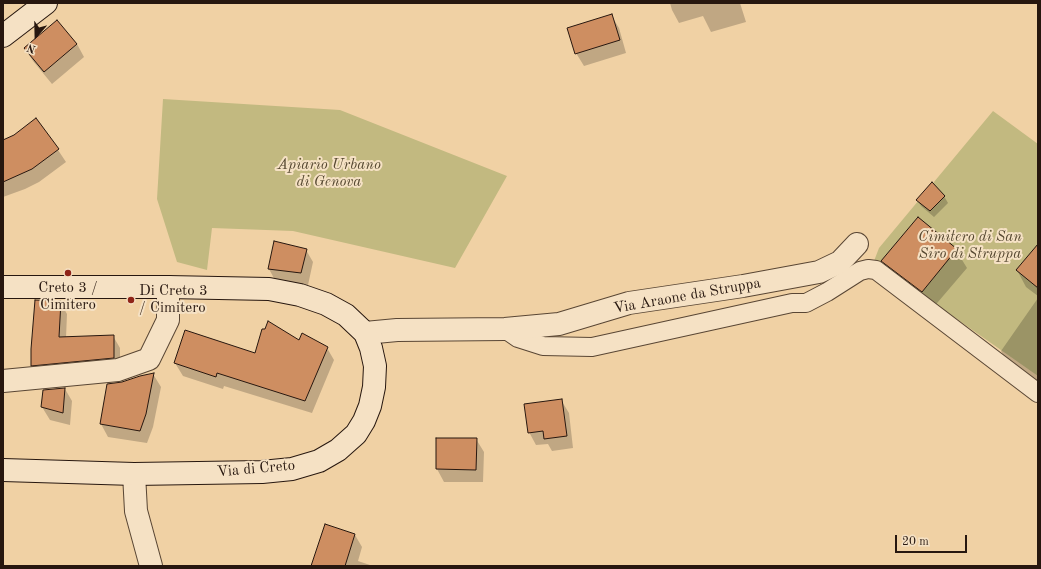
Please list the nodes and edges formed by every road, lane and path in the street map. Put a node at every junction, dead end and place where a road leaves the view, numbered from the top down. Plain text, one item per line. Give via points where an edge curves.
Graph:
1 (46, 3) edge
2 (3, 36) edge
3 (857, 244) dead end
4 (3, 287) edge
5 (168, 287) junction
6 (505, 330) junction
7 (365, 333) junction
8 (3, 381) edge
9 (1038, 393) edge
10 (3, 470) edge
11 (134, 474) junction
12 (151, 566) edge

1 - 2 main road
3 - 6 main road, Via Araone da Struppa via 840,262 819,272 629,303 560,324
4 - 5 main road, Via di Creto
5 - 7 main road, Via di Creto via 269,289 300,295 326,304 346,315
5 - 8 main road via 168,320 149,359 118,370
6 - 7 main road, Via Araone da Struppa via 397,330
6 - 9 street via 518,338 543,346 592,347 792,303 806,303 860,271 868,269 876,270
7 - 11 main road, Via di Creto via 375,366 370,406 356,434 338,450 318,461 292,469 262,472
10 - 11 main road, Via di Creto
11 - 12 main road via 136,511

